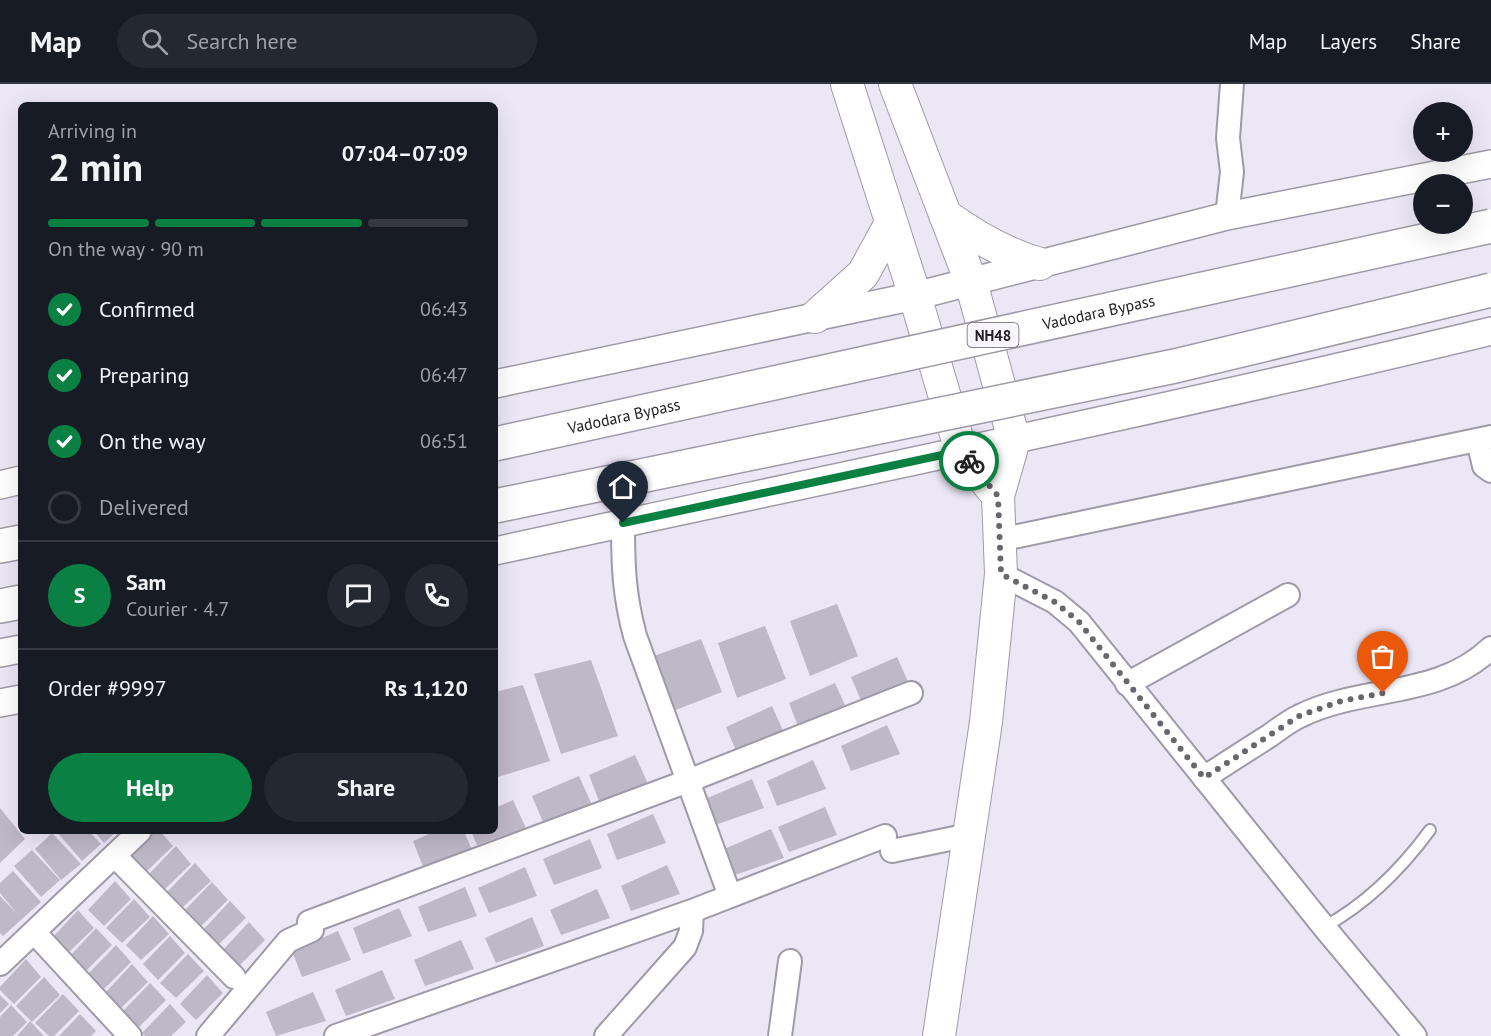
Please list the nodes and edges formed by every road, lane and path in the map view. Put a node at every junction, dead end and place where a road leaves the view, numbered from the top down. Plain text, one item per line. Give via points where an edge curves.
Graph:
1 (847, 84) edge
2 (896, 84) edge
3 (1232, 84) edge
4 (1491, 164) edge
5 (945, 214) junction
6 (1227, 216) junction
7 (891, 223) junction
8 (1491, 226) edge
9 (1040, 264) junction
10 (971, 282) junction
11 (1491, 290) edge
12 (915, 296) junction
13 (815, 317) junction
14 (1491, 331) edge
15 (498, 383) edge
16 (1485, 438) edge
17 (1014, 440) junction
18 (498, 443) edge
19 (961, 451) junction
20 (1491, 471) edge
21 (18, 481) edge
22 (0, 484) edge
23 (998, 496) junction
24 (498, 505) edge
25 (623, 523) junction
26 (999, 540) junction
27 (18, 543) edge
28 (0, 546) edge
29 (498, 550) edge
30 (1001, 574) junction
31 (1288, 595) dead end
32 (18, 603) edge
33 (0, 606) edge
34 (1491, 648) edge
35 (18, 650) edge
36 (0, 653) edge
37 (1127, 684) junction
38 (911, 693) dead end
39 (18, 700) edge
40 (0, 703) edge
41 (1204, 778) junction
42 (688, 781) junction
43 (1430, 830) dead end
44 (137, 834) edge
45 (969, 835) junction
46 (115, 856) junction
47 (730, 896) junction
48 (692, 911) junction
49 (1324, 927) junction
50 (34, 932) junction
51 (790, 961) dead end
52 (0, 964) edge
53 (234, 977) dead end
54 (130, 1036) edge
55 (208, 1036) edge
56 (336, 1036) edge
57 (606, 1036) edge
58 (780, 1036) edge
59 (939, 1036) edge
60 (1415, 1036) edge

1 - 7 main road
2 - 5 main road
3 - 6 street via 1228,138 1232,172
4 - 6 street
5 - 9 main road via 1011,255
5 - 10 main road
6 - 9 street
7 - 12 main road
7 - 13 main road via 863,274
8 - 18 highway, Vadodara Bypass / NH48, bridge
9 - 10 street
10 - 12 street
10 - 17 main road
11 - 24 highway, bridge via 1175,366
12 - 13 street
12 - 19 main road
13 - 15 street
14 - 17 street
16 - 20 street via 1484,466
16 - 26 street
17 - 19 street
17 - 23 main road
19 - 23 main road
19 - 25 street
21 - 22 street
23 - 26 main road
25 - 29 street
25 - 42 street via 623,578 628,609
26 - 30 main road
27 - 28 highway
30 - 37 street via 1055,602 1079,622
30 - 45 main road via 986,722
31 - 37 street
32 - 33 highway
34 - 41 street via 1450,676 1341,701 1299,716
35 - 36 street
37 - 41 street
38 - 42 street
39 - 40 street
41 - 49 street
42 - 47 street
42 - 55 street via 310,926 288,941
43 - 49 lane via 1399,869 1344,916
44 - 46 street
45 - 47 street via 889,844
45 - 59 main road
46 - 50 street
46 - 53 street
47 - 48 street
48 - 56 street
48 - 57 street via 685,947
49 - 60 street
50 - 52 street
50 - 54 street
51 - 58 street

